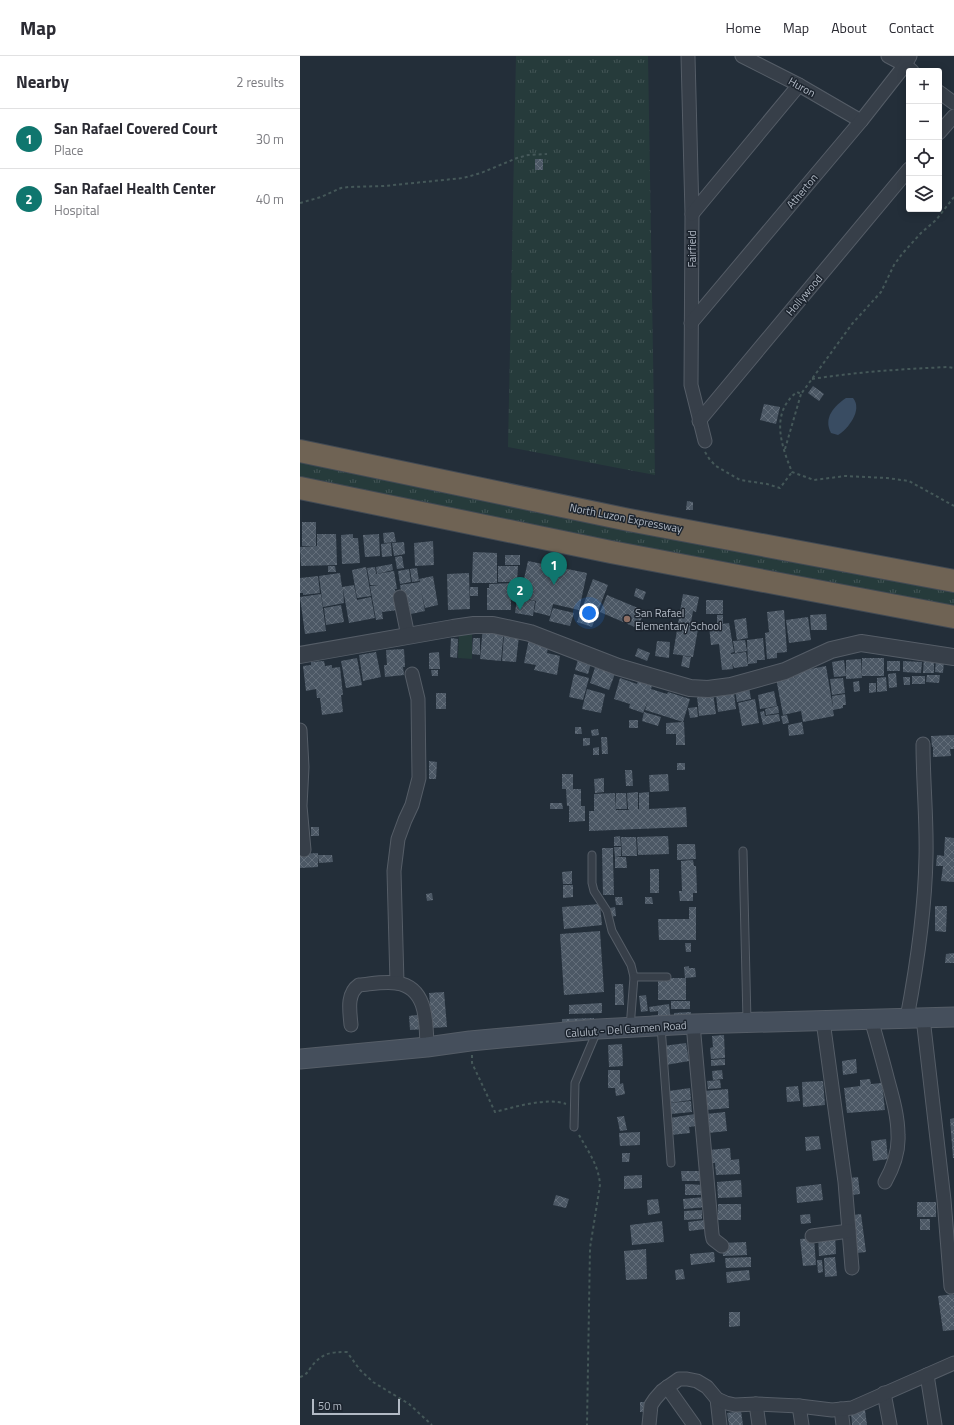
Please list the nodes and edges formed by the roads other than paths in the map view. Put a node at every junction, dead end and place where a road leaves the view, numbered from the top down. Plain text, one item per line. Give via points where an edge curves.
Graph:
1 (688, 56) edge
2 (742, 56) edge
3 (888, 56) edge
4 (909, 64) edge
5 (799, 85) junction
6 (942, 94) edge
7 (954, 103) edge
8 (954, 116) edge
9 (861, 121) junction
10 (942, 130) edge
11 (906, 173) edge
12 (692, 214) junction
13 (691, 323) junction
14 (699, 422) junction
15 (704, 441) road end
16 (300, 451) edge
17 (300, 488) edge
18 (954, 581) edge
19 (400, 597) dead end
20 (954, 617) edge
21 (408, 636) junction
22 (300, 655) edge
23 (954, 656) edge
24 (412, 674) dead end
25 (300, 730) edge
26 (923, 744) dead end
27 (304, 850) dead end
28 (743, 851) dead end
29 (592, 855) dead end
30 (634, 977) junction
31 (667, 977) dead end
32 (398, 983) junction
33 (954, 1016) edge
34 (915, 1018) junction
35 (871, 1019) junction
36 (823, 1021) junction
37 (747, 1023) junction
38 (694, 1024) junction
39 (351, 1025) dead end
40 (661, 1026) junction
41 (630, 1028) junction
42 (598, 1029) junction
43 (427, 1047) junction
44 (300, 1059) edge
45 (574, 1127) road end
46 (671, 1163) dead end
47 (885, 1182) dead end
48 (848, 1231) junction
49 (812, 1236) dead end
50 (722, 1246) dead end
51 (852, 1268) dead end
52 (951, 1287) dead end
53 (954, 1363) edge
54 (927, 1375) junction
55 (667, 1387) junction
56 (884, 1393) junction
57 (717, 1399) junction
58 (756, 1404) junction
59 (799, 1406) junction
60 (841, 1410) junction
61 (649, 1425) edge
62 (694, 1425) edge
63 (720, 1425) edge
64 (760, 1425) edge
65 (802, 1425) edge
66 (843, 1425) edge
67 (890, 1425) edge
68 (935, 1425) edge

1 - 12 street, Fairfield
2 - 5 street, Huron
3 - 4 street
4 - 9 street, Atherton
5 - 9 street, Huron
5 - 12 street
6 - 7 street
8 - 10 street
9 - 13 street, Atherton
11 - 14 street, Hollywood
12 - 13 street, Fairfield
13 - 14 street, Fairfield via 691,385
14 - 15 street, Fairfield
16 - 18 highway, North Luzon Expressway via 629,520
17 - 20 highway via 611,552
19 - 21 street
21 - 22 street
21 - 23 street via 474,625 493,625 530,633 593,658 666,682 708,689 731,686 785,671 832,650 861,643
24 - 32 street via 418,699 419,778 398,839 394,871
25 - 27 street via 300,806
26 - 34 street via 926,858
28 - 37 lane
29 - 30 lane via 594,892 607,911 612,931 631,965
30 - 31 lane
30 - 41 lane
32 - 39 street via 359,985 355,988 350,1003
32 - 43 street via 410,988 423,1004
33 - 34 main road, Calulut - Del Carmen Road
34 - 35 main road, Calulut - Del Carmen Road
34 - 52 street via 944,1200
35 - 36 main road, Calulut - Del Carmen Road
35 - 47 street via 896,1110 897,1148 891,1172
36 - 37 main road, Calulut - Del Carmen Road
36 - 48 street via 845,1182
37 - 38 main road, Calulut - Del Carmen Road
38 - 40 main road, Calulut - Del Carmen Road
38 - 50 street via 712,1234 713,1239
40 - 41 main road, Calulut - Del Carmen Road
40 - 46 lane
41 - 42 main road, Calulut - Del Carmen Road
42 - 43 main road, Calulut - Del Carmen Road
42 - 45 lane via 575,1083
43 - 44 main road, Calulut - Del Carmen Road
48 - 49 street
48 - 51 street
53 - 54 street
54 - 56 street
54 - 68 street
55 - 57 street via 679,1380 692,1380 707,1387
55 - 61 street via 651,1405
55 - 62 street
56 - 60 street via 852,1408
56 - 67 street
57 - 58 street via 735,1405
57 - 63 street
58 - 59 street
58 - 64 street
59 - 60 street
59 - 65 street
60 - 66 street

